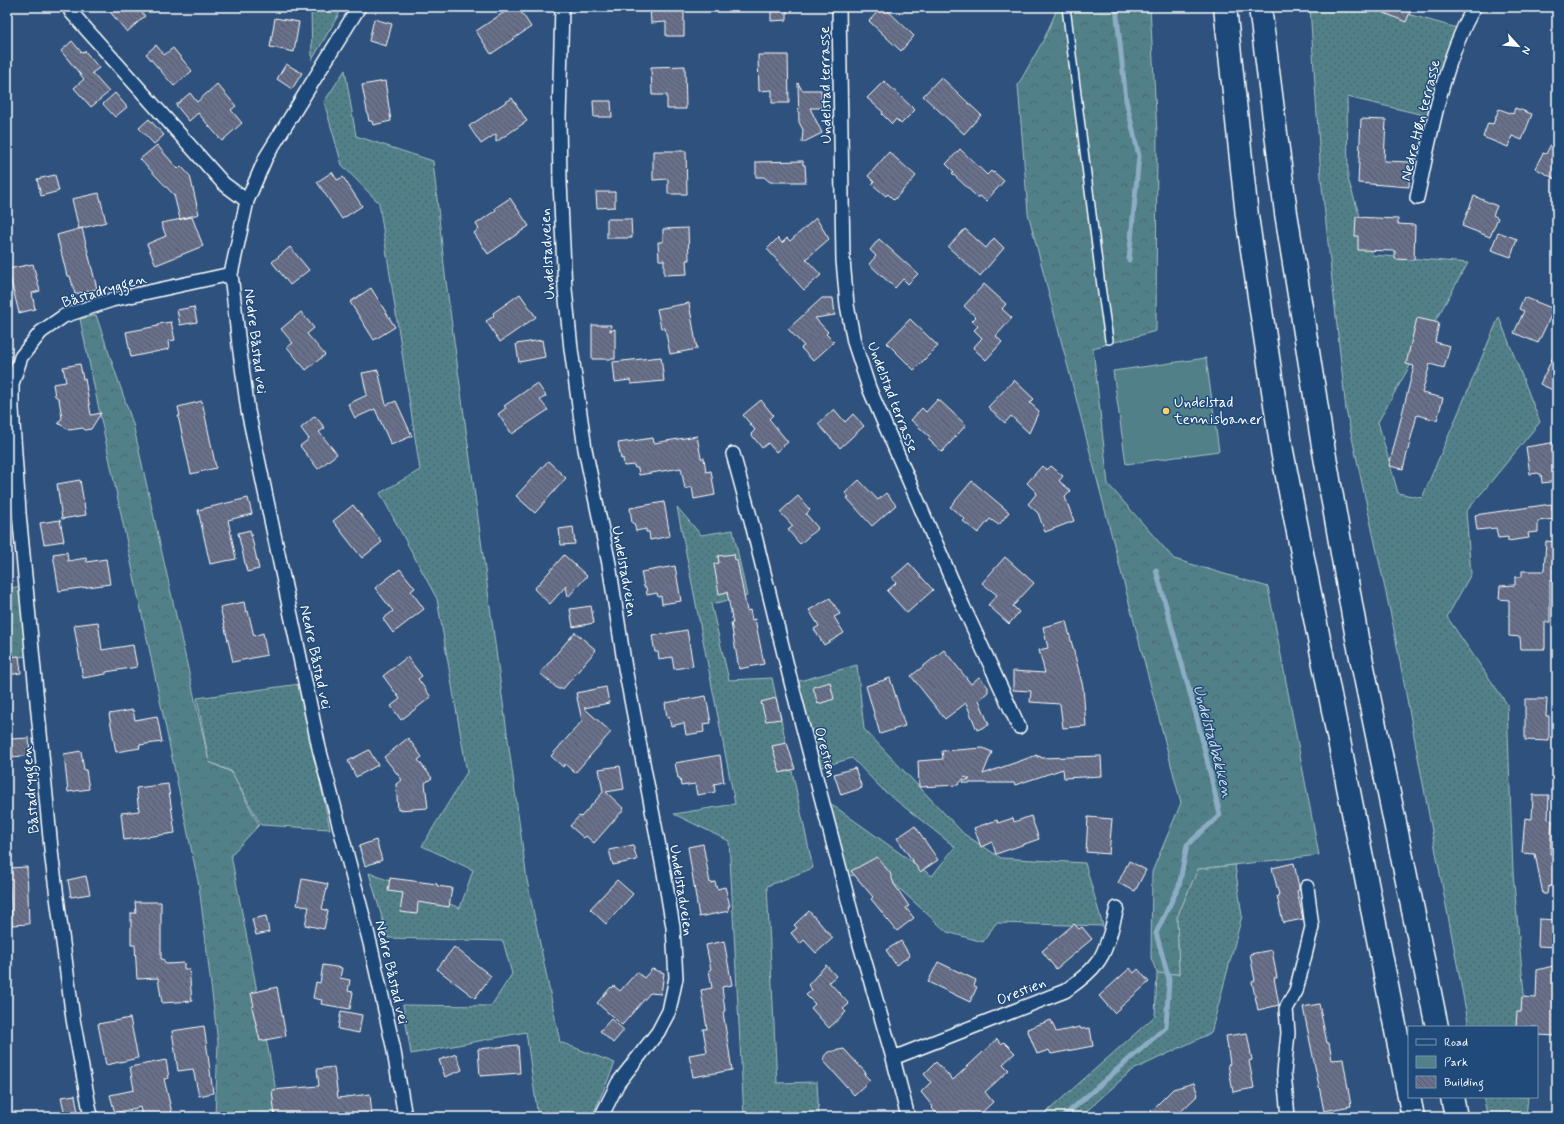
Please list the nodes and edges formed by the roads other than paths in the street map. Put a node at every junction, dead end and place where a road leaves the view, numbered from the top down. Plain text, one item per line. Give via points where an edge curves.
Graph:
1 (359, 7) edge
2 (562, 7) edge
3 (839, 7) edge
4 (1066, 7) edge
5 (1224, 7) edge
6 (1260, 7) edge
7 (1474, 7) edge
8 (67, 10) edge
9 (1417, 198) dead end
10 (247, 201) junction
11 (232, 274) junction
12 (1109, 340) dead end
13 (733, 454) dead end
14 (1018, 727) dead end
15 (1307, 887) dead end
16 (1117, 908) dead end
17 (1437, 1026) edge
18 (894, 1058) junction
19 (1408, 1092) edge
20 (1409, 1098) edge
21 (1452, 1098) edge
22 (91, 1117) edge
23 (405, 1117) edge
24 (601, 1117) edge
25 (908, 1117) edge
26 (1288, 1117) edge
27 (1413, 1117) edge
28 (1456, 1117) edge

1 - 10 street, Nedre Båstad vei via 266,157
2 - 24 street, Undelstadveien via 560,190 571,349 585,450 609,564 664,873 673,927 676,978 669,1011 658,1032 618,1083
3 - 14 street, Undelstad terrasse via 844,260 847,305 854,342 869,388
4 - 12 lane
5 - 19 highway via 1247,216 1282,451
6 - 17 highway via 1286,213 1322,440 1358,638
7 - 9 street, Nedre Høn terrasse via 1454,51 1436,111
8 - 10 street via 224,184
10 - 11 street, Nedre Båstad vei
11 - 22 street, Båstadryggen via 112,300 64,316 41,332 21,357 12,384 19,513 52,858 73,1019
11 - 23 street, Nedre Båstad vei via 248,411 319,748 370,944 393,1046
13 - 18 street, Orestien via 858,938
15 - 26 street via 1312,927 1296,991 1286,1009 1288,1033 1284,1073
16 - 18 street, Orestien via 1098,963 1086,976 1065,991
18 - 25 street, Orestien
20 - 27 highway
21 - 28 highway

